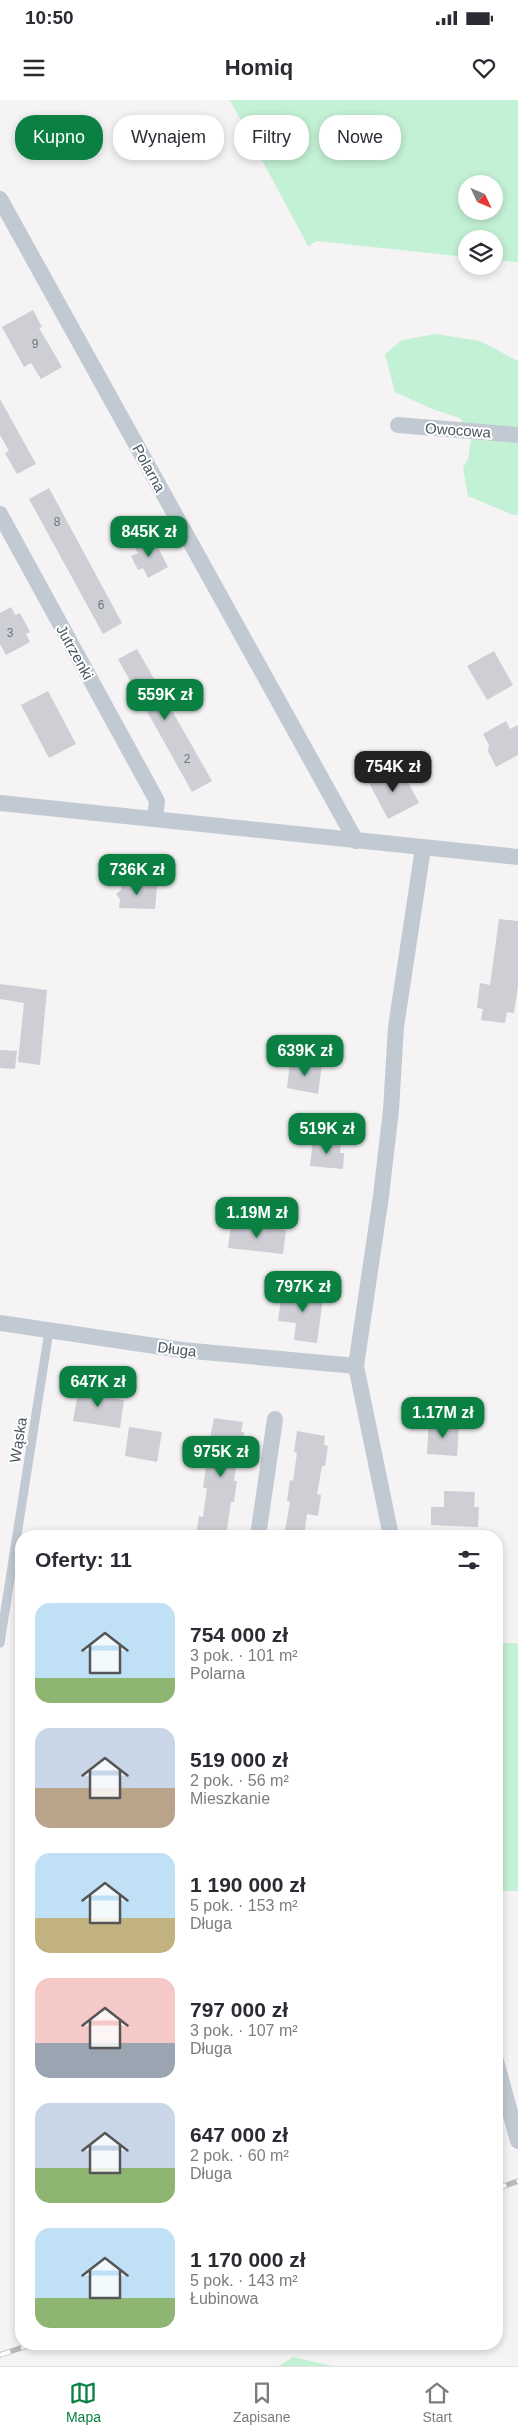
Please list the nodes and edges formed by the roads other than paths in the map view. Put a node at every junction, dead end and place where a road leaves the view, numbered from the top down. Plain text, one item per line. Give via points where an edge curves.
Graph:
1 (0, 199) edge
2 (398, 426) dead end
3 (518, 435) edge
4 (0, 514) edge
5 (0, 803) edge
6 (155, 818) junction
7 (356, 841) junction
8 (423, 848) junction
9 (518, 857) edge
10 (0, 1323) edge
11 (49, 1330) junction
12 (356, 1366) junction
13 (275, 1419) dead end
14 (18, 1530) edge
15 (259, 1530) edge
16 (390, 1530) edge
17 (15, 1547) edge
18 (0, 1643) edge
19 (503, 2086) edge
20 (518, 2141) edge

1 - 7 street, Polarna
2 - 3 street, Owocowa
4 - 6 street, Jutrzenki via 157,801
5 - 6 street
6 - 7 street
7 - 8 street
8 - 9 street
8 - 12 street via 396,1027 381,1196
10 - 11 street, Długa
11 - 12 street, Długa via 182,1350
11 - 14 lane, Wąska
12 - 16 street
13 - 15 street
17 - 18 lane, Wąska
19 - 20 street

